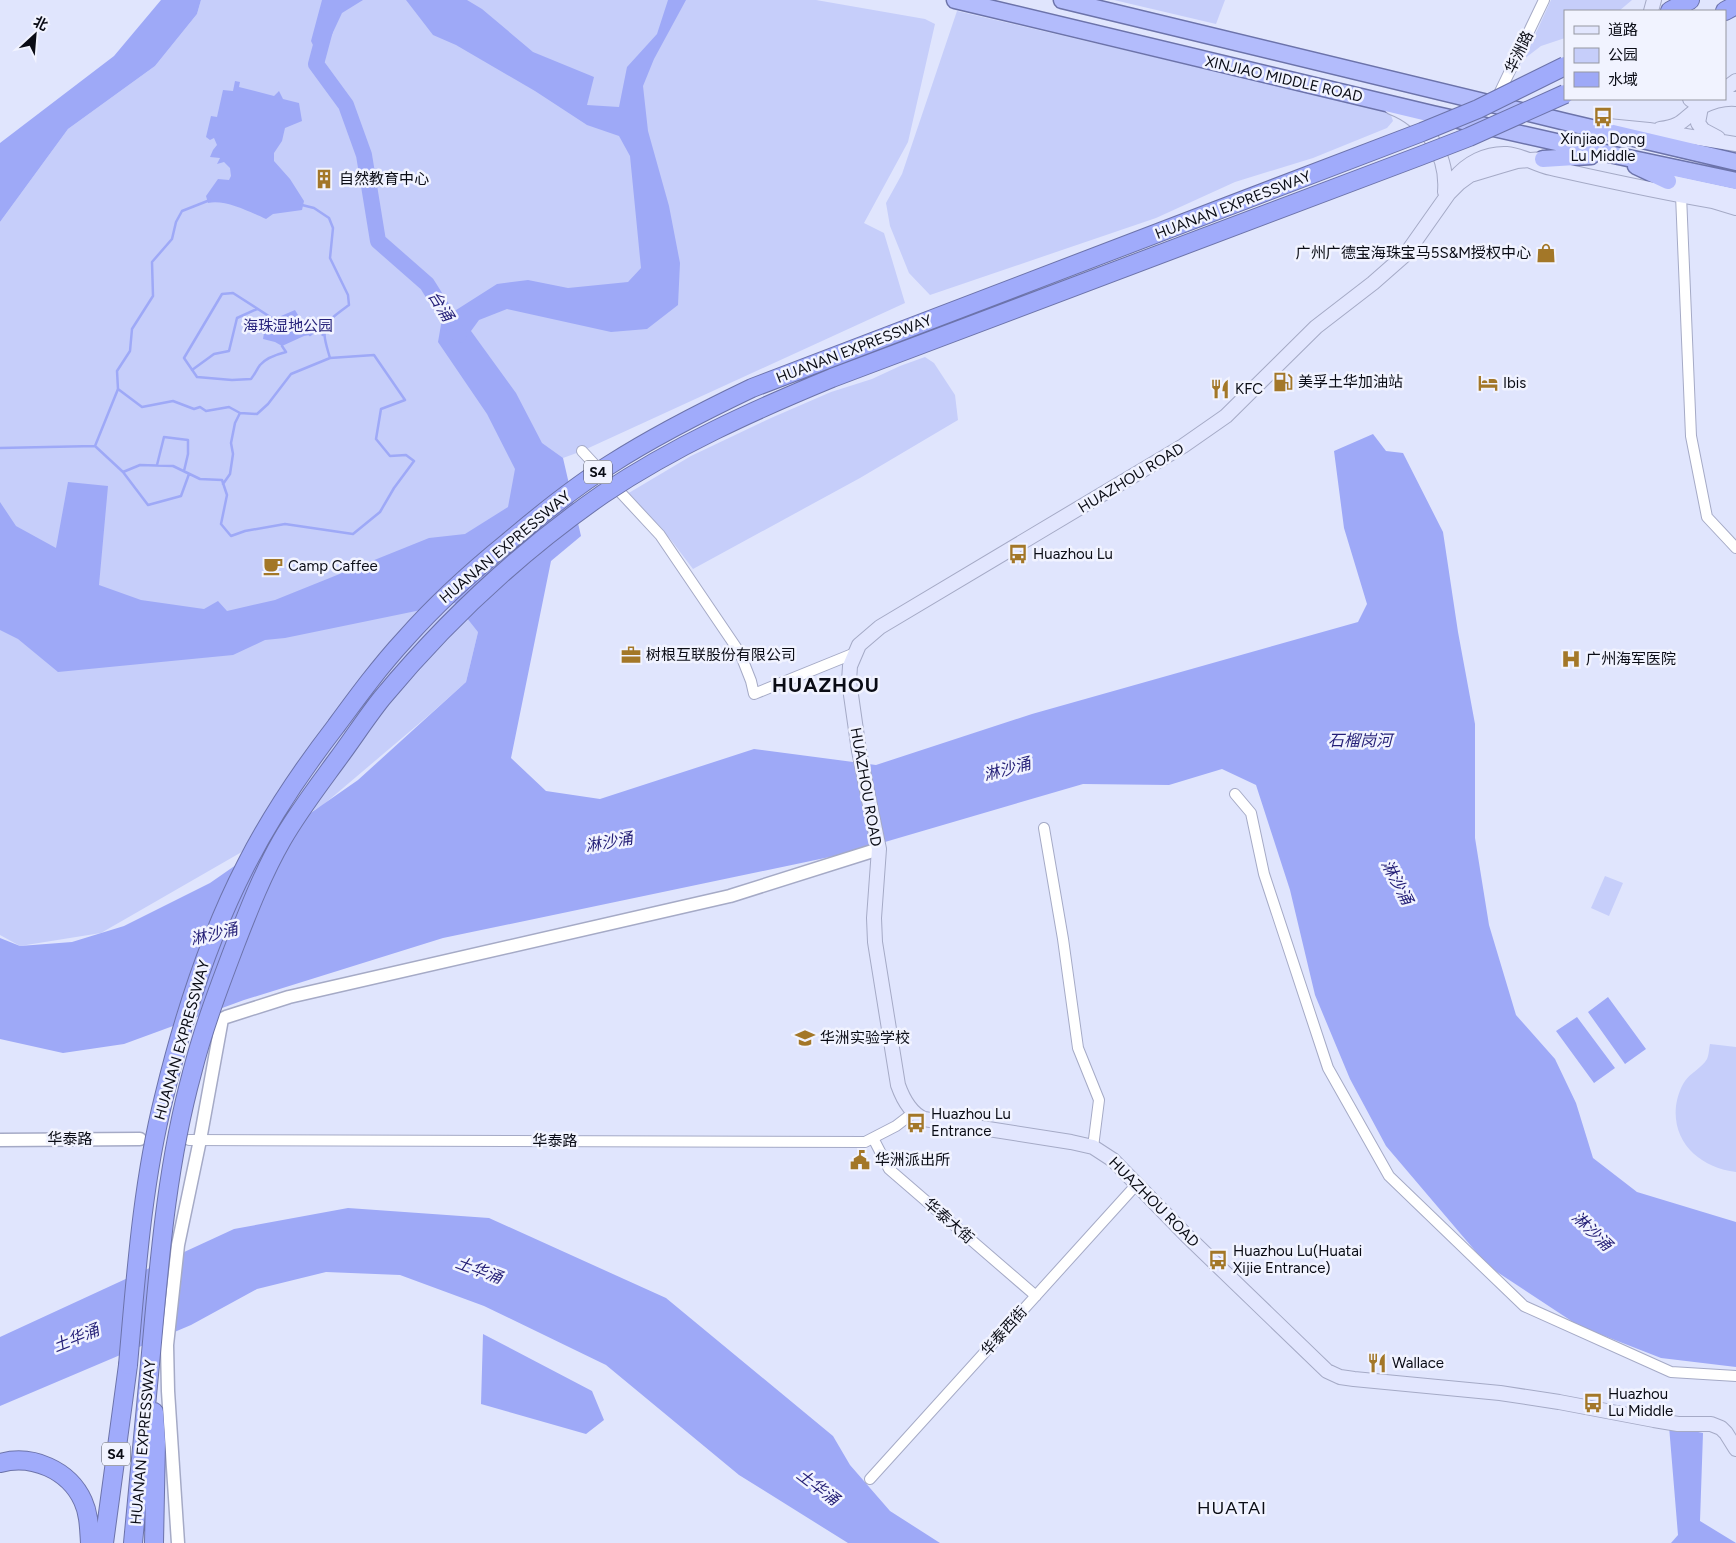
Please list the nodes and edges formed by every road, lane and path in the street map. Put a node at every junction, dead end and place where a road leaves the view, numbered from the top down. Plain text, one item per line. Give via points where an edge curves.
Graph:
1 (955, 0) edge
2 (1062, 0) edge
3 (1544, 0) edge
4 (1690, 0) edge
5 (1672, 10) edge
6 (1564, 66) edge
7 (1736, 81) edge
8 (1726, 89) edge
9 (1564, 94) edge
10 (1363, 98) junction
11 (1724, 100) edge
12 (1701, 102) edge
13 (1494, 104) junction
14 (1566, 122) junction
15 (1649, 130) junction
16 (1732, 143) edge
17 (1614, 155) junction
18 (1543, 158) joint
19 (1526, 160) junction
20 (1736, 162) edge
21 (1668, 181) joint
22 (1736, 181) edge
23 (1681, 195) junction
24 (1736, 196) edge
25 (1736, 208) edge
26 (1439, 209) junction
27 (582, 451) dead end
28 (1736, 548) edge
29 (855, 653) junction
30 (1235, 794) dead end
31 (1044, 828) dead end
32 (879, 849) junction
33 (913, 1113) junction
34 (873, 1138) junction
35 (140, 1139) dead end
36 (0, 1140) edge
37 (194, 1140) junction
38 (1094, 1147) junction
39 (1137, 1184) junction
40 (1036, 1296) junction
41 (150, 1364) junction
42 (1736, 1376) edge
43 (1736, 1449) edge
44 (0, 1463) edge
45 (870, 1479) dead end
46 (90, 1543) edge
47 (104, 1543) edge
48 (133, 1543) edge
49 (154, 1543) edge
50 (178, 1543) edge

1 - 10 highway, XINJIAO MIDDLE ROAD
2 - 13 highway, XINJIAO MIDDLE ROAD
3 - 13 street, 华洲路
4 - 5 highway
6 - 47 highway, HUANAN EXPRESSWAY / S4, bridge via 1478,109 1422,132 744,392 648,441 569,492 447,595 374,674 301,772 275,813 229,900 191,1002 164,1095 144,1202 128,1365
7 - 8 main road
9 - 41 highway, HUANAN EXPRESSWAY / S4, bridge via 1469,137 832,378 742,417 694,440 604,494 491,583 380,700 284,838 253,901 222,978 182,1111 165,1206
10 - 17 highway, XINJIAO MIDDLE ROAD
10 - 26 main road via 1395,109 1417,122 1431,137 1446,177 1446,191
11 - 12 main road
12 - 15 main road via 1681,124
12 - 16 main road via 1698,123 1703,130
13 - 14 highway, XINJIAO MIDDLE ROAD
14 - 15 main road
14 - 20 highway, XINJIAO MIDDLE ROAD
15 - 16 main road
17 - 18 highway
17 - 21 highway
17 - 22 highway
18 - 19 main road, HUAZHOU ROAD
19 - 23 main road
19 - 26 main road, HUAZHOU ROAD via 1470,175 1449,193
21 - 24 main road
23 - 25 main road
23 - 28 street via 1691,436 1707,517
26 - 29 main road, HUAZHOU ROAD via 1406,254 1316,327 1226,416 1168,456 880,627 858,645
27 - 29 street via 660,535 740,653 754,694
29 - 32 main road, HUAZHOU ROAD via 849,681
30 - 42 street via 1250,813 1264,874 1328,1068 1390,1176 1524,1306 1671,1372
31 - 38 street via 1078,1048 1098,1100
32 - 33 main road, HUAZHOU ROAD via 875,942 898,1085
32 - 37 street via 730,896 289,997 226,1017 222,1020
33 - 34 street, 华泰路
33 - 38 main road, HUAZHOU ROAD via 924,1119
34 - 37 street, 华泰路 via 866,1142 813,1143
34 - 40 street, 华泰大街 via 889,1169
35 - 36 street, 华泰路
37 - 50 street via 167,1345
38 - 39 main road, HUAZHOU ROAD via 1113,1160
39 - 40 street, 华泰西街
39 - 43 main road, HUAZHOU ROAD via 1319,1365 1340,1377 1500,1393 1678,1424 1711,1424 1721,1428
40 - 45 street, 华泰西街
41 - 48 highway, HUANAN EXPRESSWAY / S4
41 - 49 highway via 156,1442
44 - 46 highway via 28,1461 50,1468 67,1479 85,1507

